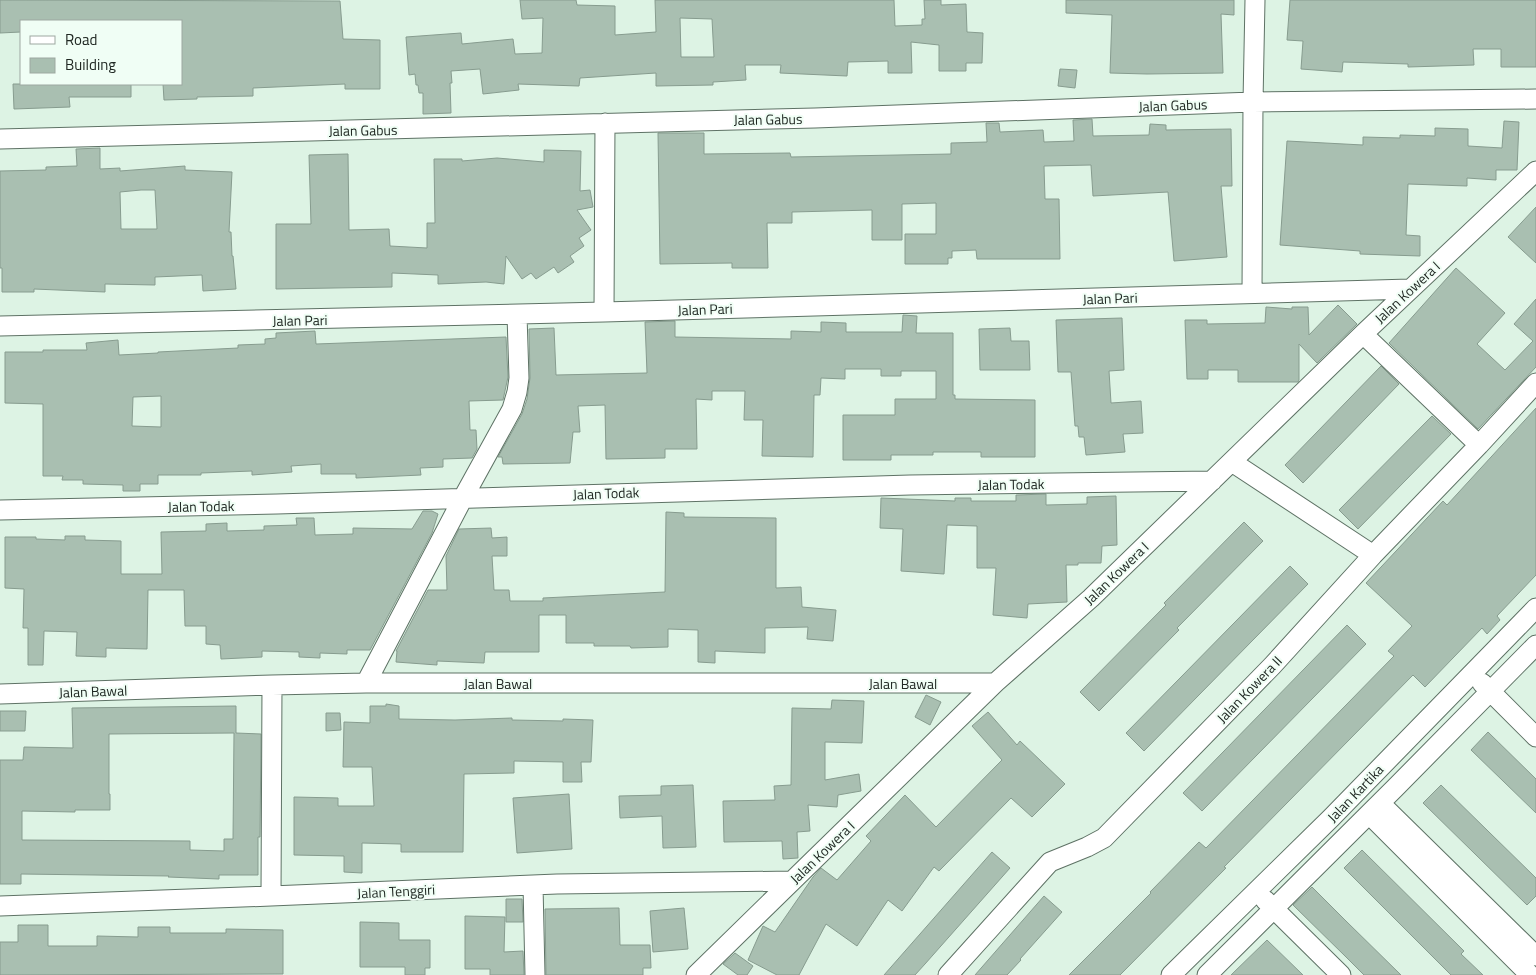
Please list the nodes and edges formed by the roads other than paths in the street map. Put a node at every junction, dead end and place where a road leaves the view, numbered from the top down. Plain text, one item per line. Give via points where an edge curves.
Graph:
1 (1255, 0) edge
2 (1536, 99) edge
3 (1253, 102) junction
4 (605, 123) junction
5 (0, 139) edge
6 (1536, 172) edge
7 (1410, 289) junction
8 (1252, 293) junction
9 (604, 312) junction
10 (516, 314) junction
11 (0, 326) edge
12 (1363, 334) junction
13 (1536, 383) edge
14 (1479, 444) junction
15 (1232, 462) junction
16 (1212, 481) junction
17 (463, 498) junction
18 (0, 510) edge
19 (1373, 555) junction
20 (1536, 608) edge
21 (1536, 645) edge
22 (1472, 672) junction
23 (366, 683) junction
24 (995, 683) junction
25 (272, 685) junction
26 (1490, 691) junction
27 (0, 694) edge
28 (1536, 737) edge
29 (1375, 808) junction
30 (792, 881) junction
31 (532, 885) junction
32 (1256, 890) junction
33 (271, 896) junction
34 (0, 906) edge
35 (1273, 908) junction
36 (1536, 956) edge
37 (535, 975) edge
38 (696, 975) edge
39 (948, 975) edge
40 (1171, 975) edge
41 (1207, 975) edge
42 (1341, 975) edge
43 (1530, 975) edge

1 - 3 street
2 - 3 street, Jalan Gabus
3 - 4 street, Jalan Gabus
3 - 8 street
4 - 5 street, Jalan Gabus
4 - 9 street
6 - 7 street, Jalan Kowera I
7 - 8 street, Jalan Pari
7 - 12 street, Jalan Kowera I
8 - 9 street, Jalan Pari
9 - 10 street, Jalan Pari
10 - 11 street, Jalan Pari
10 - 17 street via 519,378 514,402
12 - 14 street
12 - 15 street, Jalan Kowera I
13 - 14 street, Jalan Kowera II
14 - 19 street, Jalan Kowera II
15 - 16 street, Jalan Kowera I
15 - 19 street
16 - 17 street, Jalan Todak via 910,485
16 - 24 street, Jalan Kowera I via 1091,598
17 - 18 street, Jalan Todak
17 - 23 street
19 - 39 street, Jalan Kowera II via 1272,666 1104,838 1050,862
20 - 22 street, Jalan Kartika
21 - 26 street, Jalan Kartika
22 - 26 street
22 - 32 street, Jalan Kartika via 1331,818
23 - 24 street, Jalan Bawal
23 - 25 street, Jalan Bawal
24 - 30 street, Jalan Kowera I
25 - 27 street, Jalan Bawal
25 - 33 street
26 - 28 street
26 - 29 street, Jalan Kartika
29 - 35 street, Jalan Kartika
29 - 36 street
29 - 43 street
30 - 31 street, Jalan Tenggiri
30 - 38 street, Jalan Kowera I
31 - 33 street, Jalan Tenggiri
31 - 37 street
32 - 35 street
32 - 40 street, Jalan Kartika
33 - 34 street, Jalan Tenggiri
35 - 41 street, Jalan Kartika
35 - 42 street

